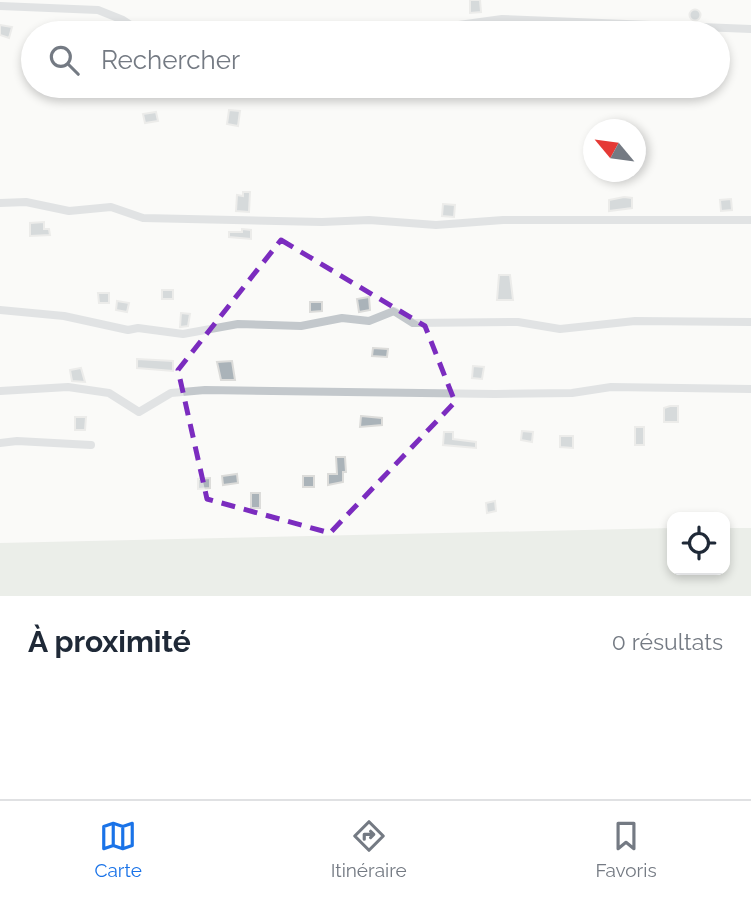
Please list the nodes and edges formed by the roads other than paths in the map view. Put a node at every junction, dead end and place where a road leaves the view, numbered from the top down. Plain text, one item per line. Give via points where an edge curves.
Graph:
1 (0, 6) edge
2 (120, 21) edge
3 (488, 21) edge
4 (552, 21) edge
5 (730, 28) edge
6 (751, 29) edge
7 (0, 203) edge
8 (751, 220) edge
9 (0, 310) edge
10 (751, 322) edge
11 (751, 389) edge
12 (0, 391) edge
13 (0, 443) edge
14 (91, 445) dead end

1 - 2 street via 98,10
3 - 4 street
5 - 6 street
7 - 8 street via 26,202 69,211 111,206 144,218 436,225 503,220
9 - 10 street via 176,334 238,324 301,326 342,318 369,321 394,311 413,323 517,322 560,329 635,321
11 - 12 street via 611,387 572,393 495,394 205,390 172,393 139,412 109,393 68,387
13 - 14 street

